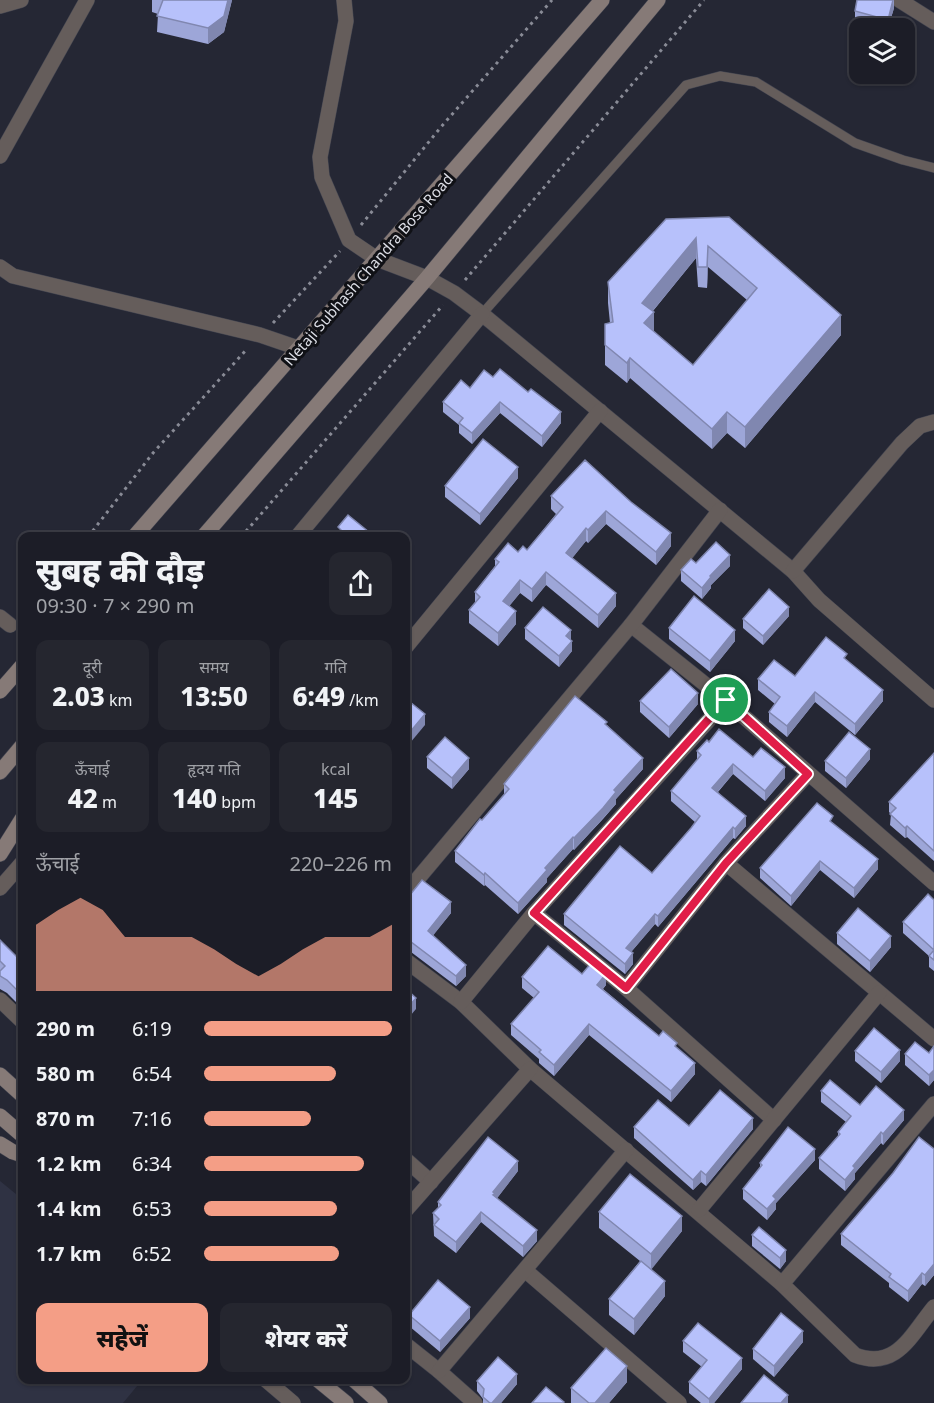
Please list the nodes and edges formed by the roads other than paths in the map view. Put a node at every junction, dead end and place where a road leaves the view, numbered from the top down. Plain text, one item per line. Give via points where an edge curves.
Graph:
1 (21, 0) edge
2 (87, 0) edge
3 (344, 0) edge
4 (602, 0) edge
5 (658, 0) edge
6 (898, 0) edge
7 (0, 6) edge
8 (934, 22) edge
9 (0, 156) edge
10 (934, 168) edge
11 (377, 258) junction
12 (0, 267) edge
13 (427, 278) junction
14 (482, 314) junction
15 (298, 348) junction
16 (600, 411) junction
17 (934, 422) edge
18 (720, 510) junction
19 (138, 532) edge
20 (207, 532) edge
21 (301, 532) edge
22 (793, 571) junction
23 (631, 625) junction
24 (410, 642) edge
25 (18, 671) edge
26 (0, 692) edge
27 (726, 700) junction
28 (934, 700) edge
29 (18, 751) edge
30 (0, 772) edge
31 (808, 774) junction
32 (18, 825) edge
33 (0, 854) edge
34 (726, 863) junction
35 (18, 868) edge
36 (934, 883) edge
37 (0, 888) edge
38 (410, 888) edge
39 (534, 913) junction
40 (410, 964) edge
41 (626, 988) junction
42 (879, 993) junction
43 (0, 1000) edge
44 (461, 1002) junction
45 (18, 1017) edge
46 (934, 1039) edge
47 (530, 1069) junction
48 (0, 1075) edge
49 (18, 1091) edge
50 (934, 1104) edge
51 (0, 1116) edge
52 (774, 1120) junction
53 (18, 1132) edge
54 (626, 1150) junction
55 (410, 1163) edge
56 (432, 1182) junction
57 (410, 1206) edge
58 (699, 1210) junction
59 (526, 1271) junction
60 (783, 1284) junction
61 (934, 1307) edge
62 (410, 1348) edge
63 (440, 1371) junction
64 (271, 1384) edge
65 (323, 1384) edge
66 (359, 1384) edge
67 (292, 1403) edge
68 (346, 1403) edge
69 (380, 1403) edge
70 (475, 1403) edge
71 (679, 1403) edge

1 - 7 street
2 - 9 street
3 - 11 street via 346,21 320,157 322,177 349,240
4 - 11 main road, Netaji Subhash Chandra Bose Road
5 - 13 main road
6 - 8 street
10 - 14 lane via 855,142 756,82 720,76 686,85
11 - 13 street
11 - 15 main road, Netaji Subhash Chandra Bose Road
12 - 15 street via 13,276 260,335
13 - 14 street via 454,292
13 - 20 main road
14 - 16 street
14 - 21 street
15 - 19 main road, Netaji Subhash Chandra Bose Road
16 - 18 street
16 - 24 street
17 - 22 street via 920,426 902,443
18 - 22 street
18 - 23 street
22 - 28 street via 819,600
23 - 27 street
23 - 38 street
25 - 26 main road
27 - 31 street
27 - 39 street
29 - 30 main road
31 - 34 street
31 - 36 street
32 - 33 main road
34 - 41 street
34 - 42 street
35 - 37 street
39 - 41 street
39 - 44 street
40 - 44 street
41 - 52 street
42 - 46 street
42 - 52 street
43 - 45 street
44 - 47 street
47 - 54 street
47 - 56 street
48 - 49 main road
50 - 60 street
51 - 53 main road
52 - 58 street
54 - 58 street
54 - 59 street
55 - 56 street
56 - 57 street
58 - 60 street
59 - 63 street
59 - 71 street
60 - 61 street via 855,1355 868,1360 887,1358 899,1350
62 - 63 street
63 - 70 street
64 - 67 street
65 - 68 main road
66 - 69 main road

